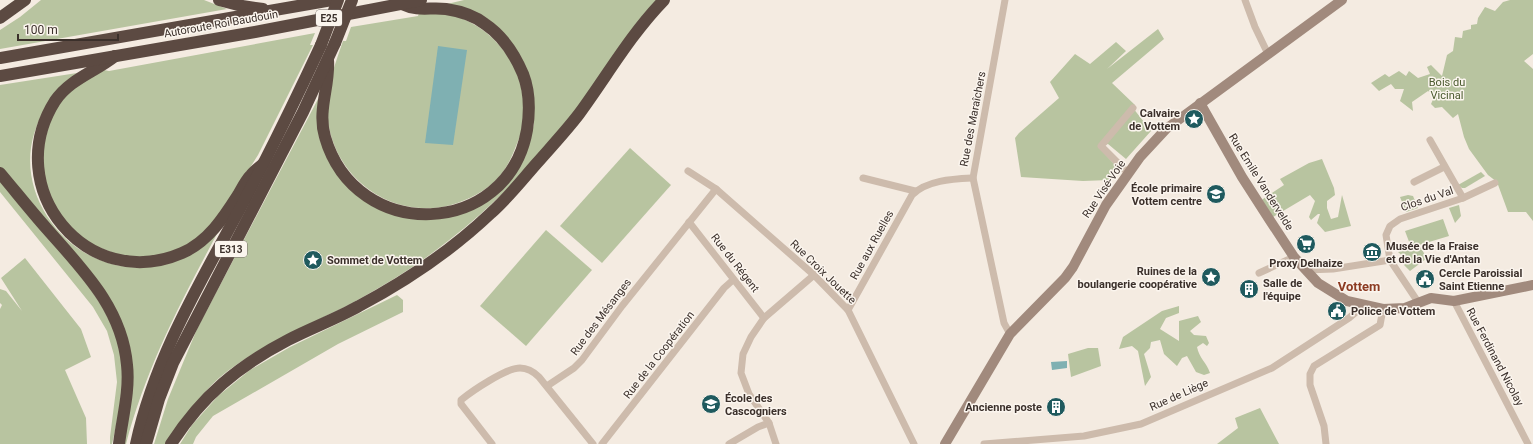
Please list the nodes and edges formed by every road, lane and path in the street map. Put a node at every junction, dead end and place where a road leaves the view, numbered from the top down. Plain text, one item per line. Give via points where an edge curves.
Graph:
1 (25, 0) edge
2 (219, 0) edge
3 (332, 0) edge
4 (338, 0) edge
5 (352, 0) edge
6 (421, 0) edge
7 (664, 0) edge
8 (1005, 0) edge
9 (1244, 0) edge
10 (1342, 0) edge
11 (402, 4) junction
12 (278, 10) junction
13 (0, 18) edge
14 (1268, 54) junction
15 (114, 56) junction
16 (0, 58) edge
17 (328, 60) junction
18 (0, 76) edge
19 (1200, 103) junction
20 (1133, 108) dead end
21 (1430, 140) dead end
22 (264, 163) junction
23 (1444, 167) junction
24 (688, 171) dead end
25 (0, 173) edge
26 (1128, 173) junction
27 (863, 178) dead end
28 (973, 178) junction
29 (1414, 182) dead end
30 (1495, 183) dead end
31 (716, 189) junction
32 (915, 191) junction
33 (1463, 198) junction
34 (689, 222) junction
35 (1294, 256) junction
36 (1390, 260) junction
37 (1306, 270) junction
38 (1259, 273) dead end
39 (814, 276) junction
40 (733, 280) junction
41 (1533, 285) edge
42 (1454, 301) junction
43 (1418, 302) junction
44 (1359, 304) junction
45 (1383, 309) junction
46 (848, 310) junction
47 (764, 318) junction
48 (1010, 334) junction
49 (547, 386) junction
50 (769, 423) junction
51 (119, 444) edge
52 (136, 444) edge
53 (146, 444) edge
54 (171, 444) edge
55 (492, 444) edge
56 (593, 444) edge
57 (602, 444) edge
58 (729, 444) edge
59 (776, 444) edge
60 (914, 444) edge
61 (945, 444) edge
62 (984, 444) edge
63 (1326, 444) edge
64 (1528, 444) edge

1 - 13 highway
2 - 12 highway via 242,6
3 - 12 highway, E25
4 - 22 highway, E313, bridge via 321,45
5 - 17 highway, E313, bridge
6 - 11 highway, Autoroute Roi Baudouin / E25
7 - 54 highway via 620,53 579,115 492,212 392,288 254,359 202,402
8 - 28 street, Rue des Maraîchers
9 - 14 street
10 - 14 street, Rue Visé-Voie
11 - 15 highway, Autoroute Roi Baudouin / E25
11 - 17 highway via 414,9 446,9 464,13 485,23 500,36 518,63 526,82 529,116 523,146 500,184 481,199 444,213 422,214 397,211 374,202 356,189 342,173 324,136 321,114 329,72
12 - 16 highway, E25
14 - 19 street, Rue Visé-Voie
15 - 18 highway, E25
15 - 22 highway via 101,67 81,76 55,100 43,123 36,150 40,191 48,208 66,233 81,245 95,253 136,263 160,260 182,253 211,232 250,176
17 - 53 highway, E313 via 173,363
19 - 26 street, Rue Visé-Voie via 1166,129
19 - 35 street, Rue Emile Vandervelde via 1242,177
20 - 26 street via 1101,146
21 - 23 street, Clos du Val
22 - 52 highway, E313 via 179,322 148,394
23 - 29 street, Clos du Val
23 - 33 street, Clos du Val
24 - 31 street, Rue Croix Jouette
25 - 51 highway via 90,278 106,300 115,319 123,340 128,372
26 - 48 street, Rue Visé-Voie via 1102,211 1065,278
27 - 32 street
28 - 32 street via 949,180
28 - 48 street, Rue des Maraîchers via 1004,323
30 - 33 street, Clos du Val
31 - 34 street, Rue des Mésanges
31 - 39 street, Rue Croix Jouette
32 - 46 street, Rue aux Ruelles
33 - 36 street, Clos du Val via 1400,219 1390,226 1386,235
34 - 40 street, Rue du Régent
34 - 49 street, Rue des Mésanges via 582,360
35 - 37 street, Rue Emile Vandervelde
35 - 38 street
36 - 37 street via 1333,269
36 - 43 street, Clos du Val
37 - 44 street, Rue Emile Vandervelde via 1331,292
39 - 46 street, Rue Croix Jouette
39 - 47 street
40 - 47 street, Rue du Régent
40 - 57 street, Rue de la Coopération via 724,288
41 - 42 street, Rue Emile Vandervelde
42 - 43 street, Rue Emile Vandervelde via 1431,298
42 - 64 street, Rue Ferdinand Nicolay
43 - 45 street, Rue Emile Vandervelde via 1405,308
44 - 45 street, Rue Emile Vandervelde
44 - 62 street, Rue de Liège via 1356,312 1349,318 1272,368 1141,424 1084,436
45 - 63 street via 1380,325 1311,370 1310,384 1324,426
46 - 60 street, Rue Croix Jouette
47 - 50 street via 743,354 741,373 749,394
48 - 61 street, Rue Visé-Voie
49 - 55 street via 533,372 525,368 515,368 461,400 460,404
49 - 56 street
50 - 58 street
50 - 59 street

